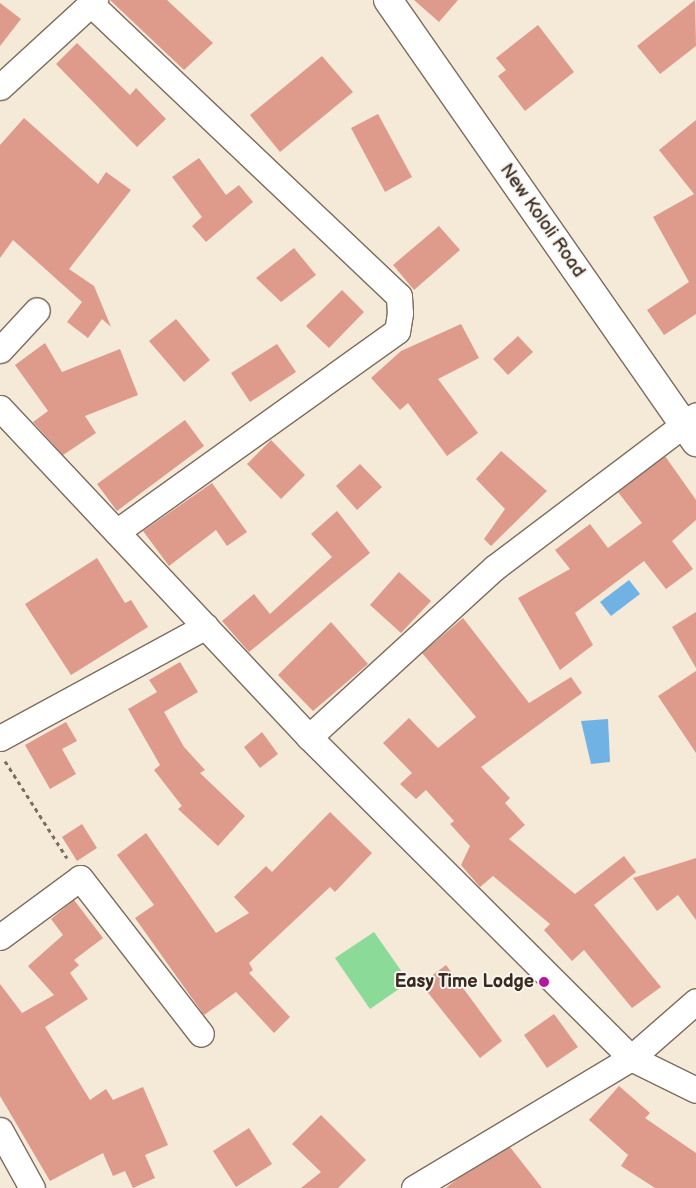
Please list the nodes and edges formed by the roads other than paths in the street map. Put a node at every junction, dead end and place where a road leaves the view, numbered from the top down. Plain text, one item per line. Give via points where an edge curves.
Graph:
1 (388, 0) edge
2 (93, 2) edge
3 (1, 84) edge
4 (38, 310) dead end
5 (0, 350) edge
6 (0, 408) edge
7 (692, 427) edge
8 (116, 532) junction
9 (206, 626) junction
10 (309, 737) junction
11 (0, 738) edge
12 (0, 937) edge
13 (696, 1001) edge
14 (201, 1034) dead end
15 (632, 1058) junction
16 (696, 1090) edge
17 (0, 1130) edge
18 (30, 1187) edge
19 (414, 1188) edge

1 - 7 street, New Kololi Road
2 - 3 street
2 - 8 street via 400,296 397,331
4 - 5 street
6 - 8 street
7 - 10 street via 494,568
8 - 9 street
9 - 10 street
9 - 11 street
10 - 15 street
12 - 14 street via 80,878
13 - 15 street
15 - 16 street
15 - 19 street
17 - 18 street

